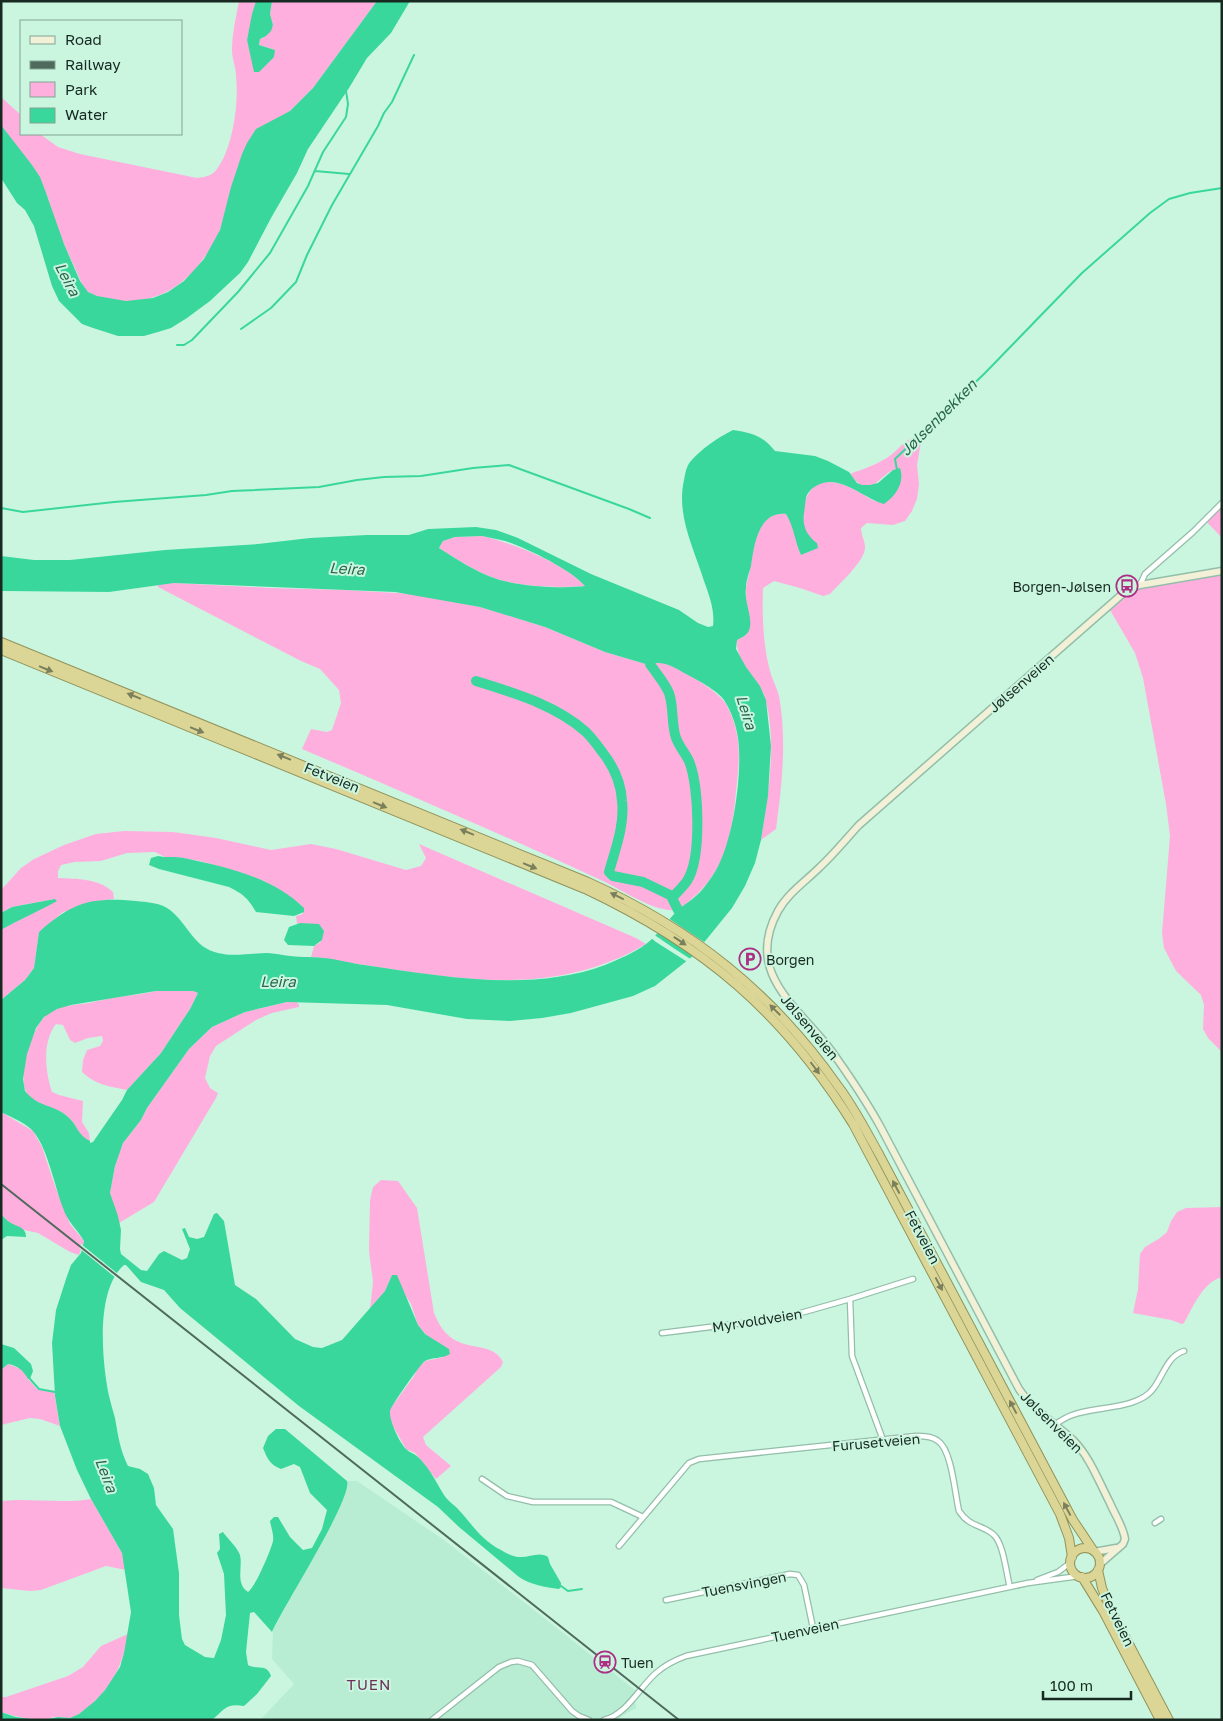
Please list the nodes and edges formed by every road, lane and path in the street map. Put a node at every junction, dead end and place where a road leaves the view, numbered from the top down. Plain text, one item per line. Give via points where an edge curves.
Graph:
1 (1222, 503) edge
2 (1222, 571) edge
3 (1138, 585) junction
4 (1, 642) edge
5 (1, 650) edge
6 (913, 1279) dead end
7 (850, 1299) junction
8 (662, 1332) dead end
9 (1184, 1352) dead end
10 (1055, 1425) junction
11 (883, 1440) junction
12 (482, 1479) dead end
13 (643, 1517) junction
14 (1161, 1519) dead end
15 (1155, 1523) dead end
16 (619, 1546) dead end
17 (1120, 1547) junction
18 (1094, 1551) junction
19 (1071, 1560) junction
20 (1099, 1567) junction
21 (1080, 1577) junction
22 (1028, 1583) junction
23 (1010, 1587) junction
24 (666, 1600) dead end
25 (813, 1628) junction
26 (432, 1720) edge
27 (589, 1720) edge
28 (604, 1720) edge
29 (1160, 1720) edge
30 (1169, 1720) edge

1 - 3 street, Jølsenveien via 1145,574
2 - 3 main road
3 - 10 main road, Jølsenveien via 1127,590 859,825 783,903 768,939 770,969 779,990 828,1047 862,1095 1019,1389 1030,1404
18 -> 4 highway, Fetveien via 1073,1520 849,1101 797,1032 752,986 713,954 660,918 607,891
5 -> 19 highway, Fetveien via 621,906 706,960 745,992 786,1032 818,1072 871,1156 1060,1514 1069,1538
6 - 7 street, Myrvoldveien
7 - 8 street, Myrvoldveien via 783,1318
7 - 11 street via 852,1356
9 - 10 street via 1172,1359 1158,1384 1143,1397 1071,1415
10 - 17 main road, Jølsenveien via 1087,1458 1124,1533 1125,1541
11 - 13 street, Furusetveien via 699,1459 689,1463
11 - 23 street, Furusetveien via 921,1436 941,1443 948,1458 959,1511 964,1519 994,1535
12 - 13 street via 507,1496 532,1502 611,1502
13 - 16 street, Furusetveien
14 - 15 street
17 - 18 main road
17 - 20 main road
18 - 19 highway via 1081,1549
18 - 20 highway via 1099,1557
19 - 21 highway via 1073,1571
19 - 22 street, Tuenveien via 1058,1572
20 - 21 highway via 1092,1576
20 - 30 highway, Fetveien via 1102,1588 1110,1608
21 - 22 street, Tuenveien
21 - 29 highway, Fetveien via 1103,1611
22 - 23 street, Tuenveien
23 - 25 street, Tuenveien
24 - 25 street, Tuensvingen via 798,1575 804,1585
25 - 28 street, Tuenveien via 672,1661 654,1674 619,1712
26 - 27 street via 499,1667 518,1661 532,1665 572,1711

